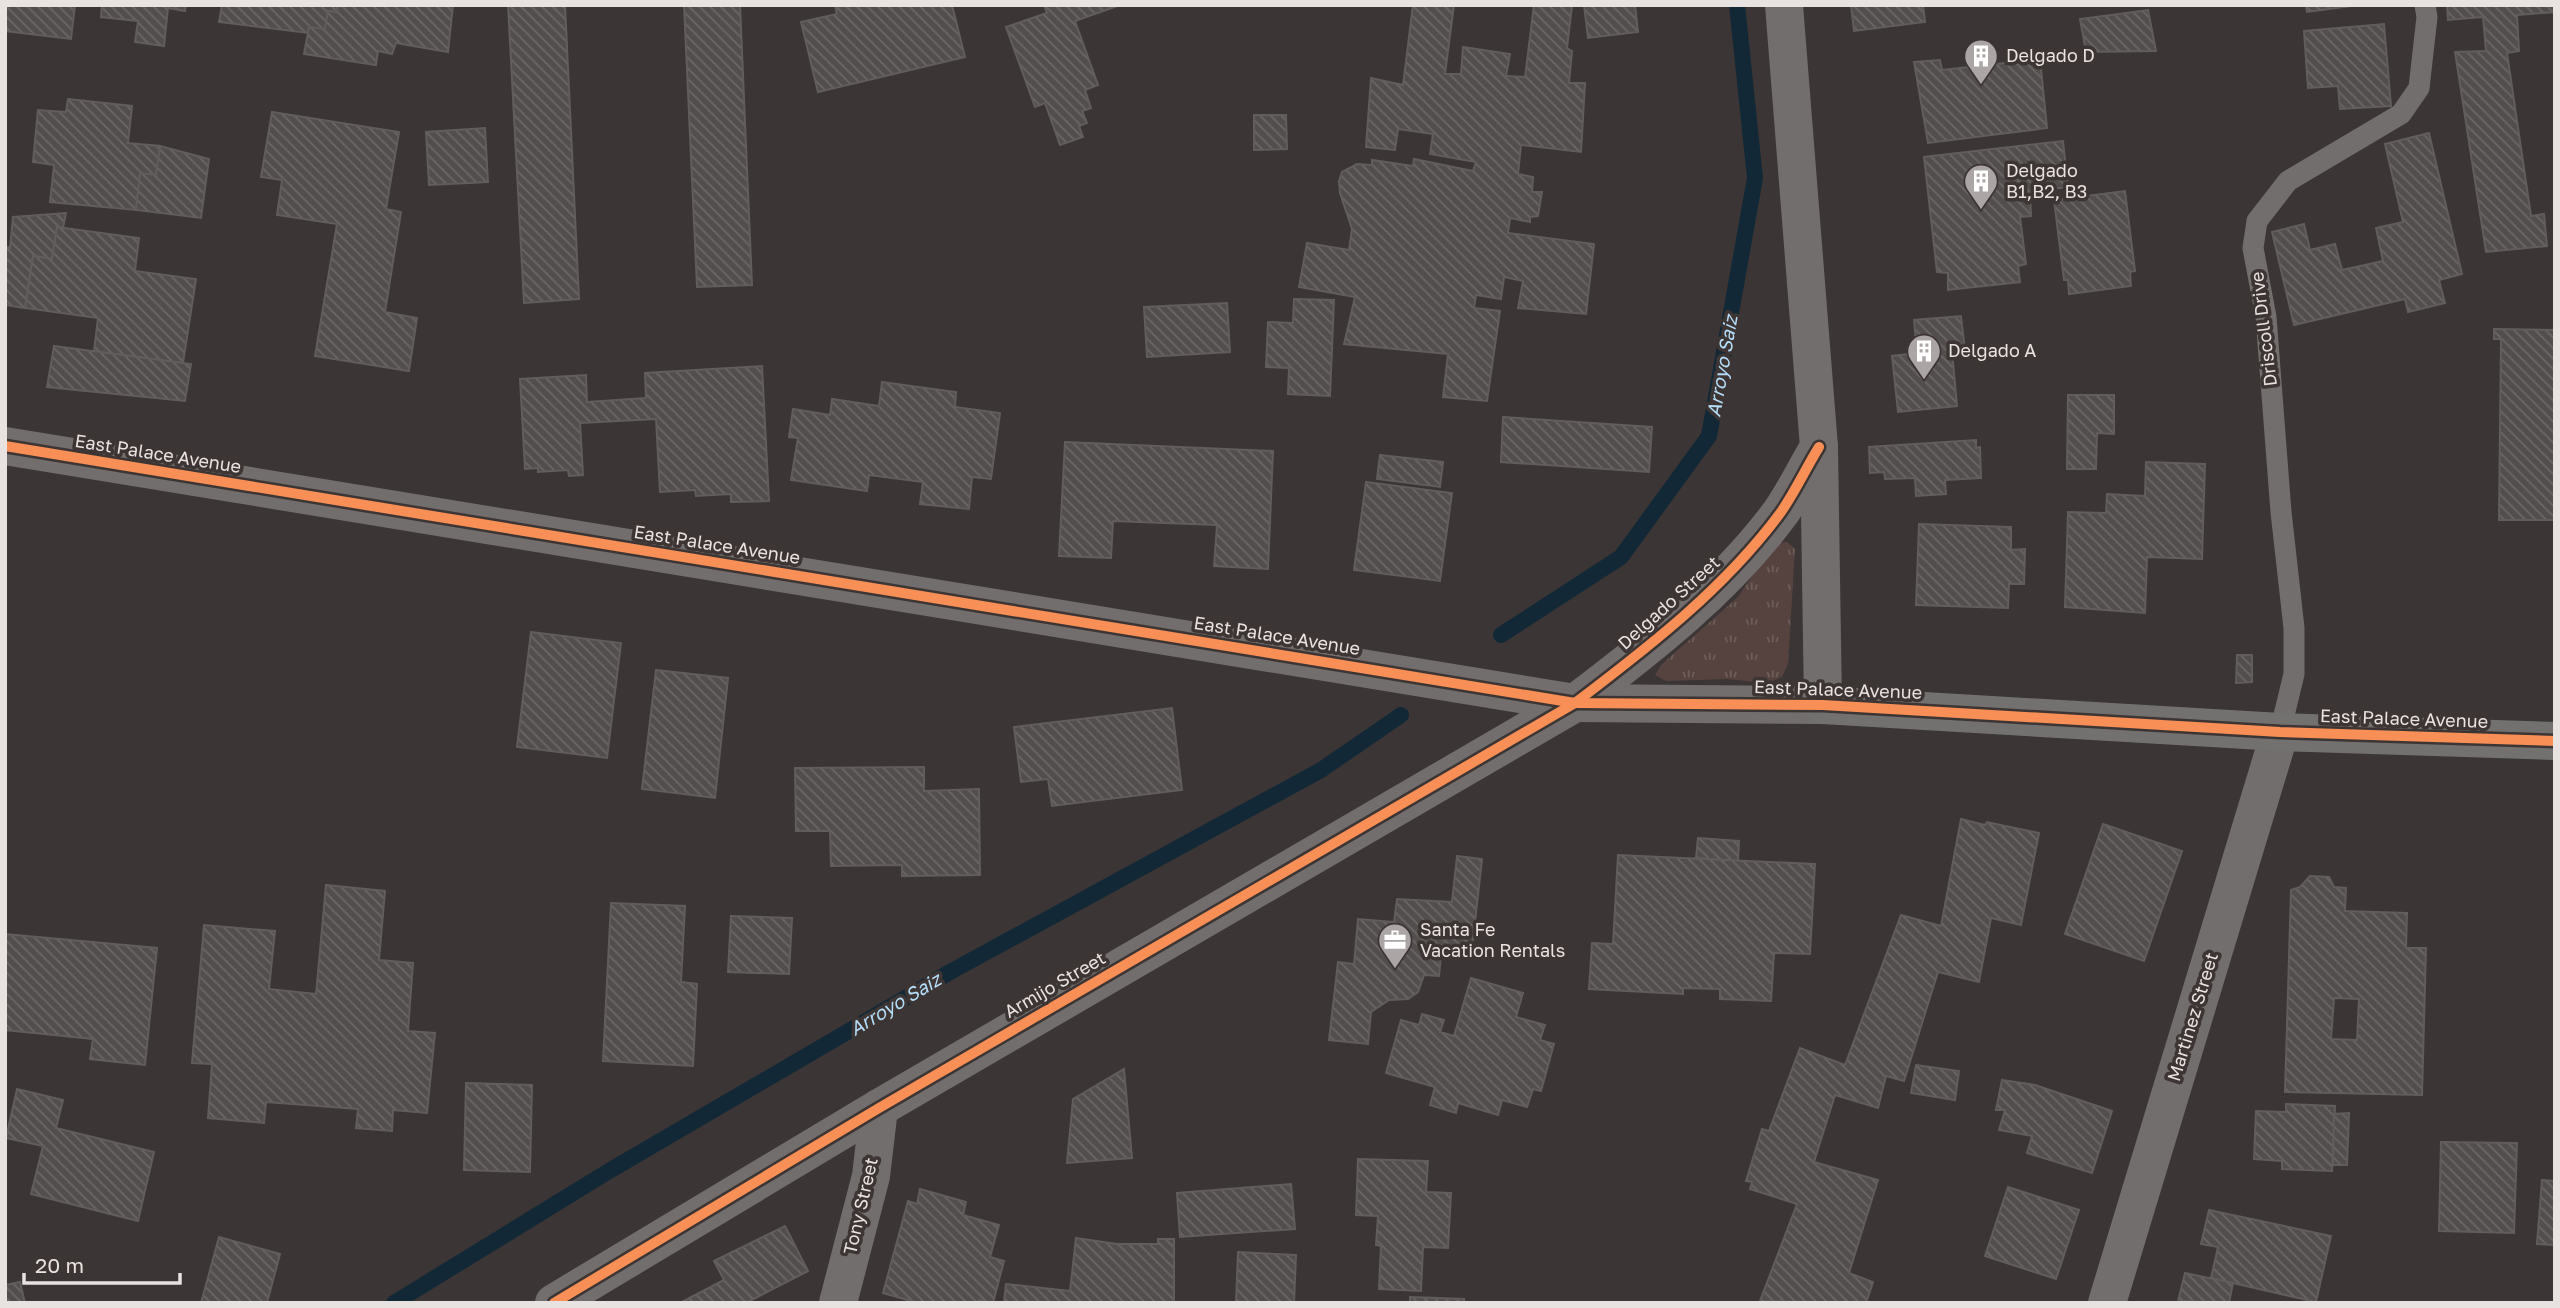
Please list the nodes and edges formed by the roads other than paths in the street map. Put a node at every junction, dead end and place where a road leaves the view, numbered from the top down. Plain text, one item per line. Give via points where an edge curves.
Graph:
1 (1784, 5) edge
2 (2425, 5) edge
3 (5, 446) edge
4 (1819, 447) junction
5 (1575, 703) junction
6 (1823, 705) junction
7 (2280, 732) junction
8 (2555, 741) edge
9 (879, 1108) junction
10 (554, 1303) edge
11 (838, 1303) edge
12 (2108, 1303) edge

1 - 4 street
2 - 7 lane, Driscoll Drive via 2419,88 2401,114 2288,181 2257,221 2253,248 2266,317 2294,628 2294,674
3 - 5 street, East Palace Avenue
4 - 5 street, Delgado Street via 1782,511 1722,582
4 - 6 street
5 - 6 street, East Palace Avenue
5 - 9 street, Armijo Street
6 - 7 street, East Palace Avenue
7 - 8 street, East Palace Avenue
7 - 12 street, Martinez Street
9 - 10 street, Armijo Street
9 - 11 street, Tony Street via 871,1176

